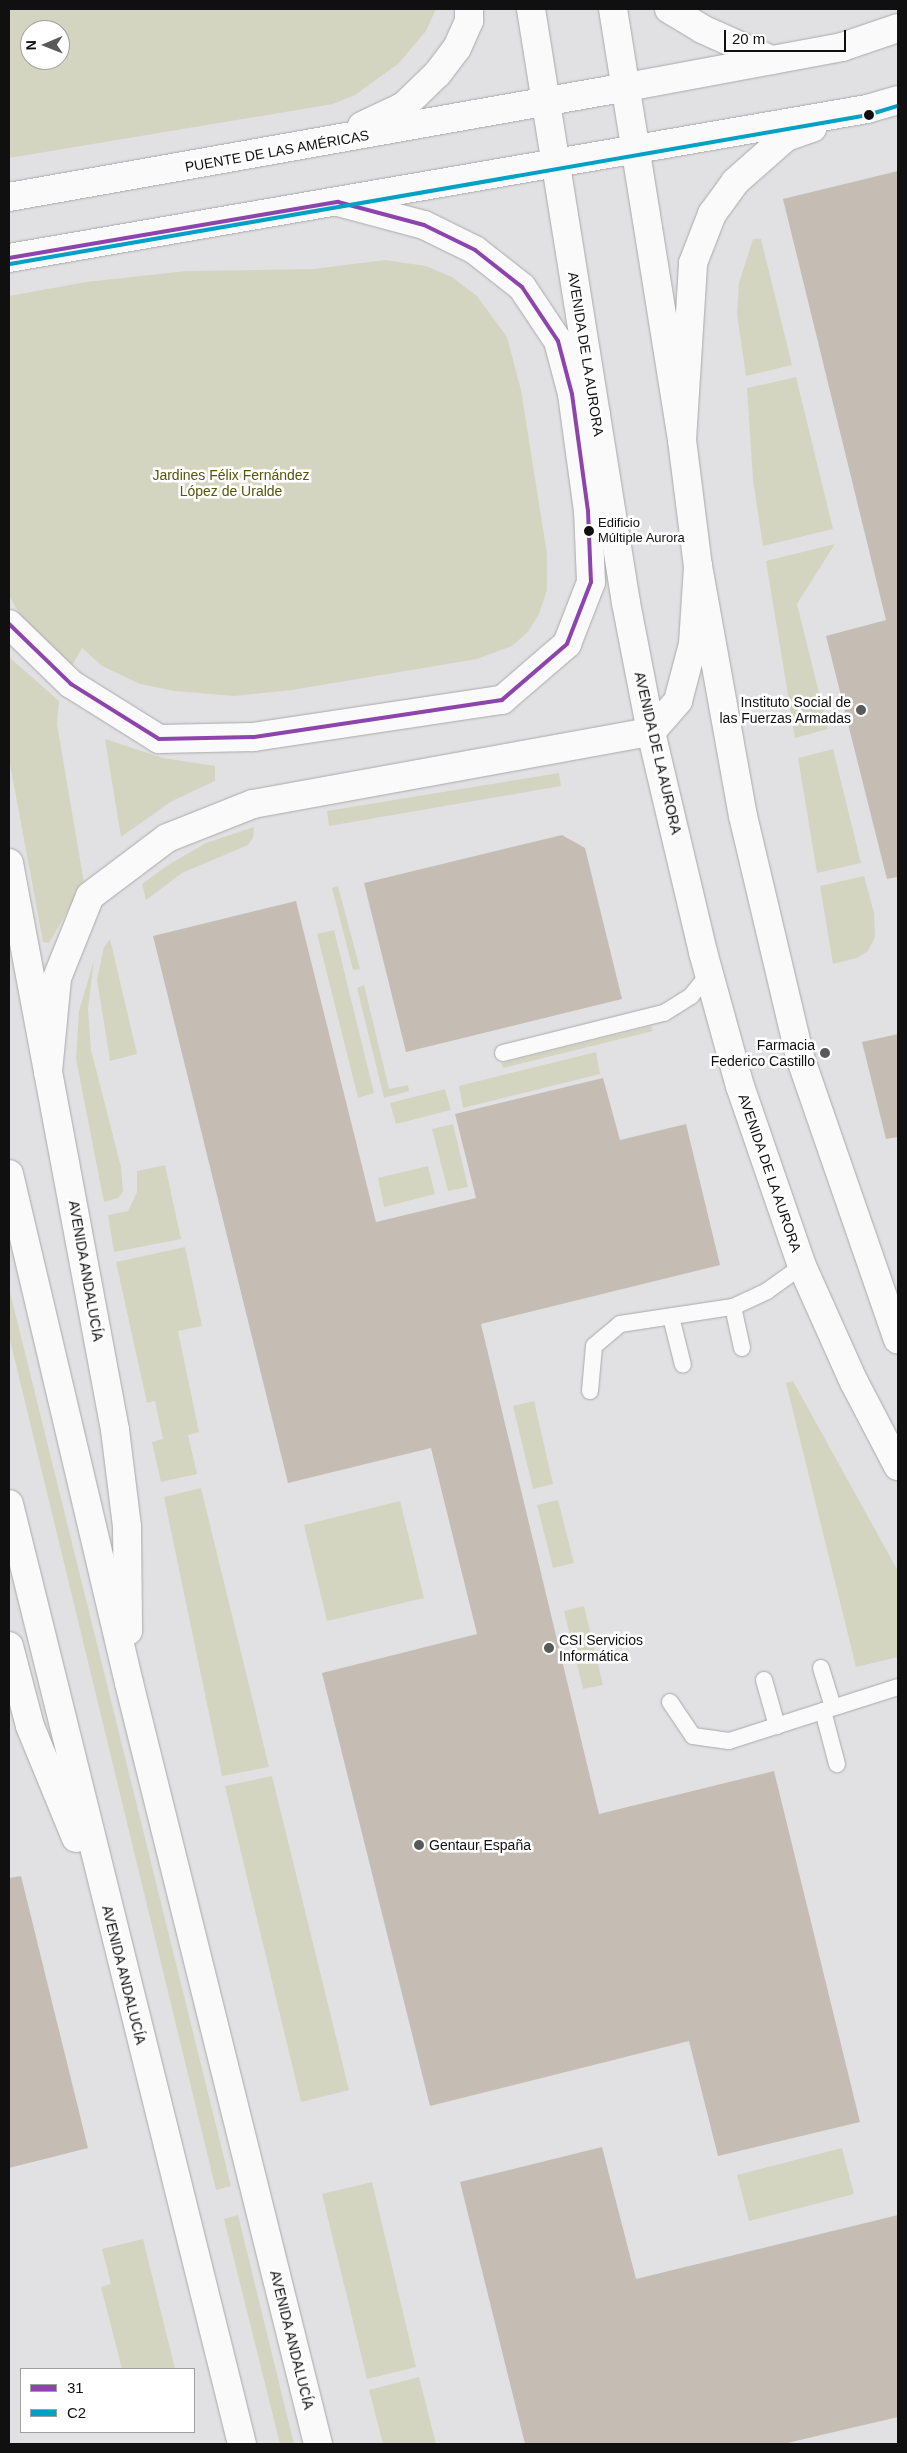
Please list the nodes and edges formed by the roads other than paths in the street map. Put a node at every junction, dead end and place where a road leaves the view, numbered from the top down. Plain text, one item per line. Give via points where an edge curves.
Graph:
1 (531, 9) edge
2 (613, 9) edge
3 (669, 9) edge
4 (470, 13) edge
5 (898, 28) edge
6 (771, 60) junction
7 (627, 88) junction
8 (898, 100) edge
9 (545, 102) junction
10 (867, 109) junction
11 (329, 142) junction
12 (636, 149) junction
13 (556, 164) junction
14 (9, 197) edge
15 (338, 202) junction
16 (9, 258) edge
17 (558, 342) junction
18 (596, 415) junction
19 (682, 440) junction
20 (588, 511) junction
21 (698, 566) junction
22 (9, 624) edge
23 (651, 732) junction
24 (9, 863) edge
25 (709, 974) junction
26 (503, 1053) dead end
27 (48, 1072) junction
28 (9, 1174) edge
29 (802, 1266) junction
30 (733, 1307) junction
31 (671, 1317) junction
32 (898, 1340) edge
33 (742, 1348) dead end
34 (684, 1365) dead end
35 (590, 1391) dead end
36 (898, 1466) edge
37 (9, 1504) edge
38 (9, 1646) edge
39 (821, 1668) dead end
40 (764, 1680) dead end
41 (129, 1683) junction
42 (891, 1689) edge
43 (670, 1702) dead end
44 (898, 1702) edge
45 (828, 1709) junction
46 (777, 1726) junction
47 (837, 1764) dead end
48 (111, 1922) junction
49 (242, 2444) edge
50 (318, 2444) edge

1 - 9 main road, AVENIDA DE LA AURORA
2 - 7 main road
3 - 6 main road via 702,29
4 - 11 main road via 457,48 438,73 404,106
5 - 6 main road, PUENTE DE LAS AMÉRICAS via 842,47
6 - 7 main road, PUENTE DE LAS AMÉRICAS
7 - 9 main road, PUENTE DE LAS AMÉRICAS
7 - 12 main road
8 - 10 main road
9 - 11 main road, PUENTE DE LAS AMÉRICAS
9 - 13 main road, AVENIDA DE LA AURORA
10 - 12 main road
10 - 19 main road via 786,137 735,182 712,214 693,263
11 - 14 main road, PUENTE DE LAS AMÉRICAS
12 - 13 main road
12 - 19 main road
13 - 15 main road
13 - 18 main road, AVENIDA DE LA AURORA
15 - 16 main road
15 - 17 main road via 424,225 476,250 522,287
17 - 18 main road via 583,384
17 - 20 main road via 572,394
18 - 20 main road via 590,451
18 - 23 main road, AVENIDA DE LA AURORA
19 - 21 main road
20 - 22 main road via 591,582 567,644 502,700 253,737 159,739 71,684
21 - 23 main road via 693,644 678,701
21 - 32 main road via 743,816 800,1057
23 - 25 main road, AVENIDA DE LA AURORA
23 - 27 main road via 253,804 167,838 90,896 58,978
24 - 27 main road, AVENIDA ANDALUCÍA
25 - 26 lane via 691,996 664,1013
25 - 29 main road, AVENIDA DE LA AURORA via 740,1086
27 - 41 main road, AVENIDA ANDALUCÍA via 82,1239 115,1430 127,1527
28 - 41 main road, AVENIDA ANDALUCÍA
29 - 30 lane via 767,1291
29 - 36 main road, AVENIDA DE LA AURORA via 854,1382
30 - 31 lane
30 - 33 lane
31 - 34 lane
31 - 35 lane via 620,1324 594,1346
37 - 48 main road, AVENIDA ANDALUCÍA
38 - 48 main road via 30,1726
39 - 45 lane
40 - 46 lane
41 - 50 main road, AVENIDA ANDALUCÍA
42 - 44 lane
42 - 45 lane
43 - 46 lane via 693,1736 729,1741
45 - 46 lane
45 - 47 lane
48 - 49 main road, AVENIDA ANDALUCÍA

